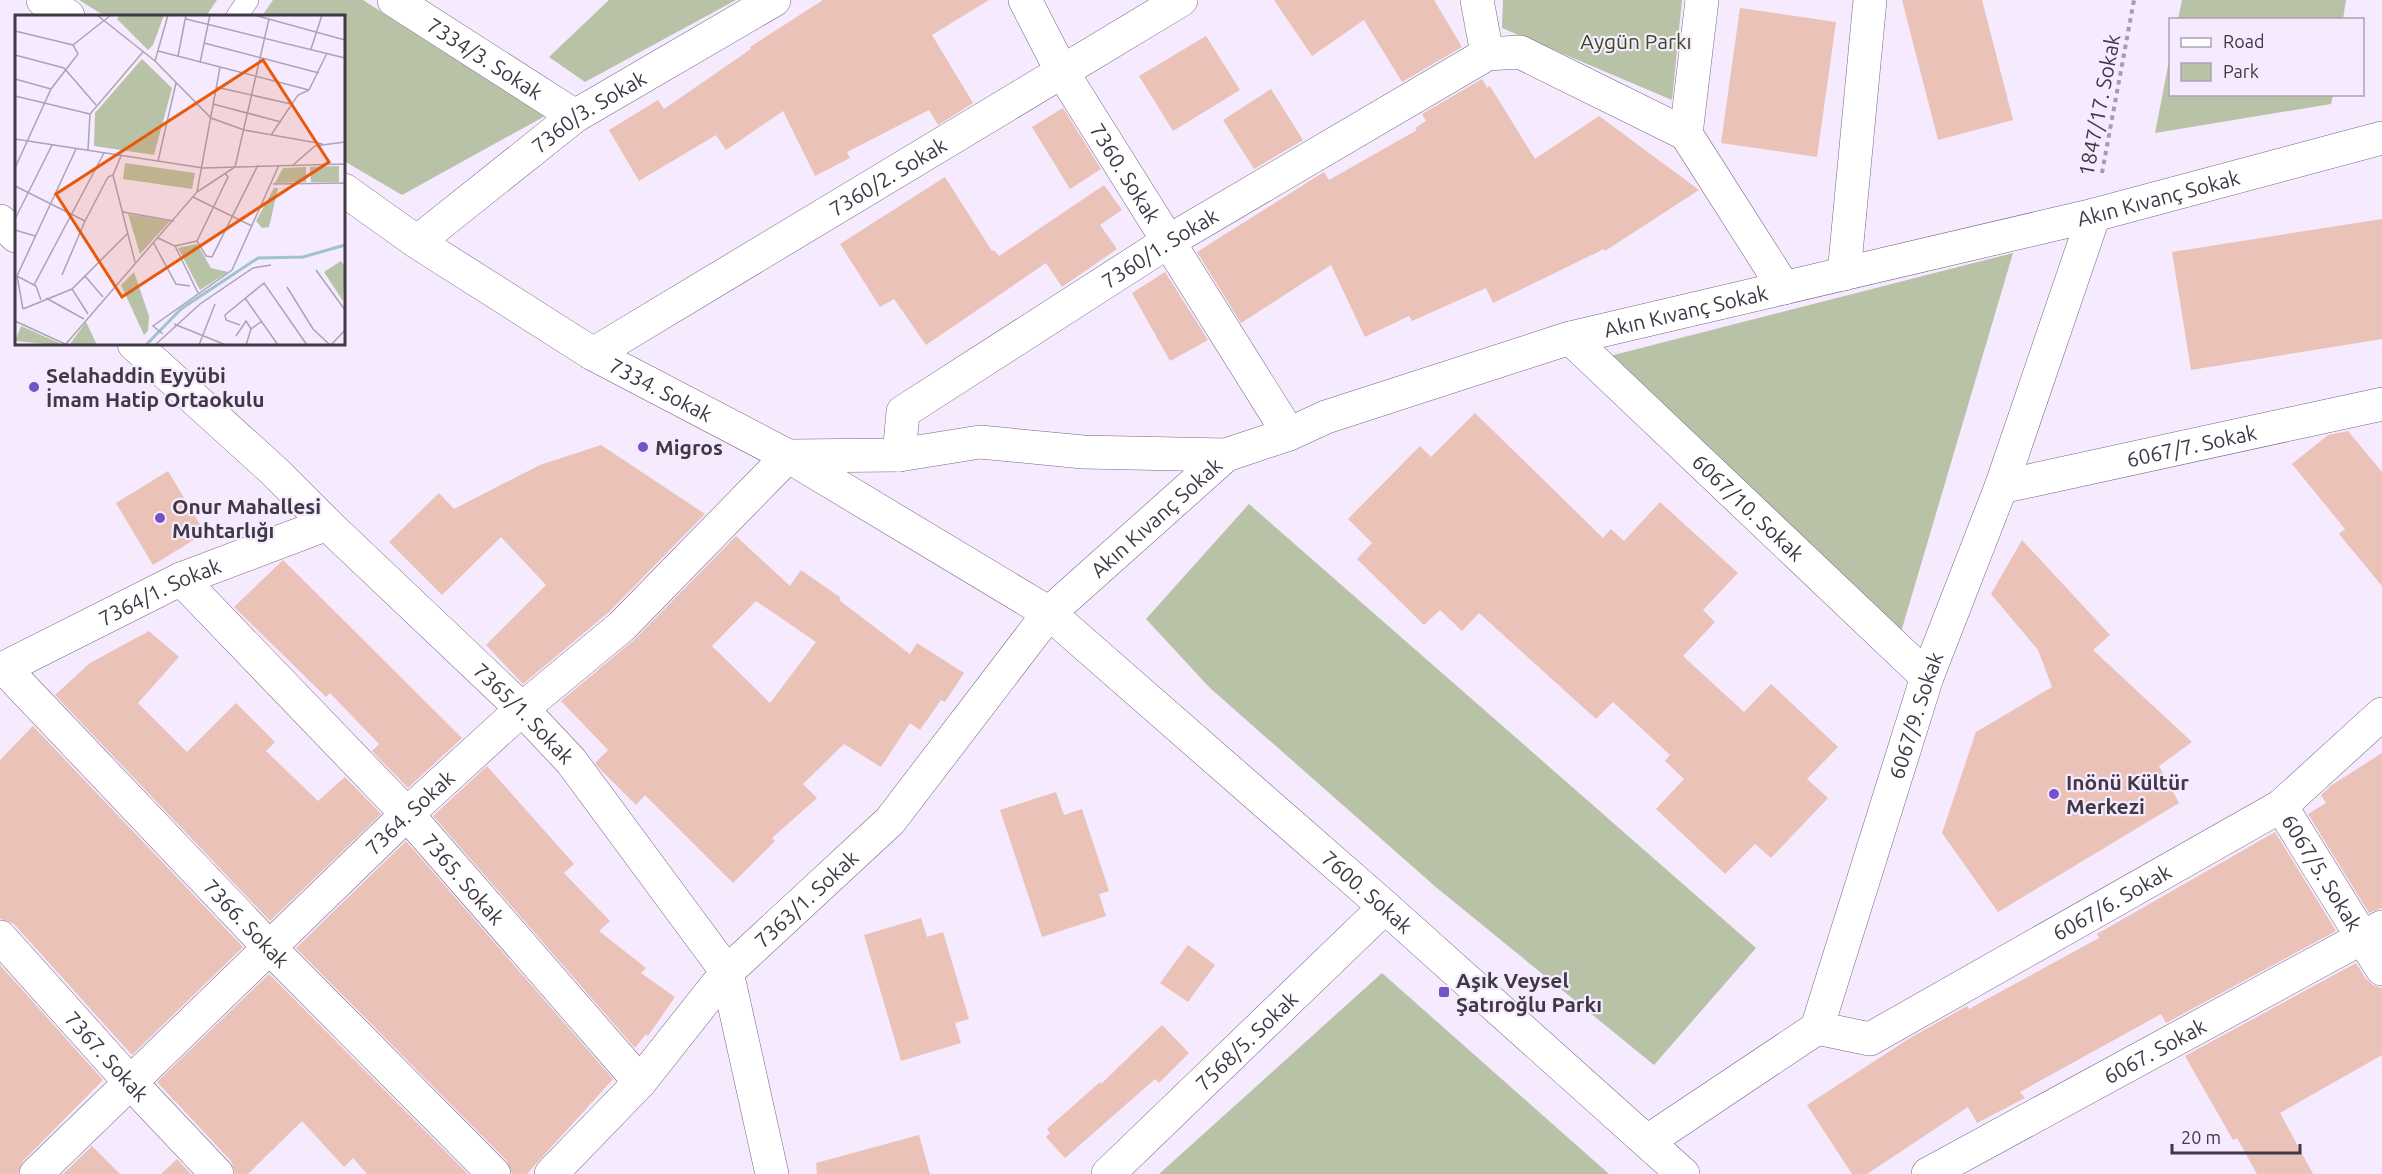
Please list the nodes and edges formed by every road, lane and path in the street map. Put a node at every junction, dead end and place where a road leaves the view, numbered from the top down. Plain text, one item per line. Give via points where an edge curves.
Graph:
1 (42, 0) edge
2 (248, 0) edge
3 (394, 0) edge
4 (774, 0) edge
5 (1025, 0) edge
6 (1181, 0) edge
7 (1477, 0) edge
8 (1702, 0) edge
9 (1870, 0) edge
10 (2134, 0) edge
11 (66, 15) edge
12 (238, 15) edge
13 (1473, 62) junction
14 (1062, 70) junction
15 (575, 116) junction
16 (1686, 134) junction
17 (2382, 138) edge
18 (345, 191) edge
19 (0, 202) edge
20 (15, 205) edge
21 (2094, 215) junction
22 (0, 221) edge
23 (15, 235) edge
24 (1169, 241) junction
25 (417, 242) junction
26 (1844, 274) junction
27 (1784, 288) junction
28 (1570, 338) junction
29 (135, 345) edge
30 (593, 354) junction
31 (2382, 404) edge
32 (1288, 434) junction
33 (899, 455) junction
34 (1226, 455) junction
35 (788, 456) junction
36 (2001, 487) junction
37 (327, 524) junction
38 (181, 579) junction
39 (1049, 613) junction
40 (2, 669) edge
41 (1927, 677) junction
42 (522, 709) junction
43 (2382, 714) edge
44 (2281, 806) junction
45 (407, 814) junction
46 (1385, 907) junction
47 (2372, 933) edge
48 (0, 937) edge
49 (269, 947) junction
50 (2382, 969) edge
51 (727, 972) junction
52 (1817, 1028) junction
53 (130, 1082) junction
54 (640, 1082) junction
55 (1648, 1142) junction
56 (36, 1174) edge
57 (217, 1174) edge
58 (494, 1174) edge
59 (552, 1174) edge
60 (772, 1174) edge
61 (1108, 1174) edge
62 (1683, 1174) edge
63 (1928, 1174) edge

1 - 11 street
2 - 12 lane
3 - 15 street, 7334/3. Sokak
4 - 15 street, 7360/3. Sokak
5 - 14 street, 7360. Sokak
6 - 14 street, 7360/2. Sokak
7 - 13 street
8 - 16 street
9 - 26 street
10 - 21 path, 1847/17. Sokak
13 - 16 street via 1520,52
13 - 24 street, 7360/1. Sokak
14 - 24 street, 7360. Sokak
14 - 30 street, 7360/2. Sokak
15 - 25 street, 7360/3. Sokak
16 - 27 street
17 - 21 street, Akın Kıvanç Sokak
18 - 25 street, 7334. Sokak
19 - 20 street
21 - 26 street, Akın Kıvanç Sokak
21 - 36 street, 6067/9. Sokak
22 - 23 street
24 - 32 street, 7360. Sokak
24 - 33 street, 7360/1. Sokak via 903,412
25 - 30 street, 7334. Sokak
26 - 27 street, Akın Kıvanç Sokak
27 - 28 street, Akın Kıvanç Sokak
28 - 32 street, Akın Kıvanç Sokak via 1326,417
28 - 41 street, 6067/10. Sokak
29 - 37 street, 7365/1. Sokak
30 - 35 street, 7334. Sokak
31 - 36 street, 6067/7. Sokak
32 - 34 street, Akın Kıvanç Sokak
33 - 34 street via 980,442 1083,452
33 - 35 street
34 - 39 street, Akın Kıvanç Sokak
35 - 39 street, 7334. Sokak
35 - 42 street, 7364. Sokak via 622,626
36 - 41 street, 6067/9. Sokak
37 - 38 street, 7364/1. Sokak
37 - 42 street, 7365/1. Sokak
38 - 40 street, 7364/1. Sokak
38 - 45 street, 7365. Sokak
39 - 46 street, 7600. Sokak
39 - 51 street, 7363/1. Sokak via 890,821
40 - 49 street, 7366. Sokak
41 - 52 street, 6067/9. Sokak
42 - 45 street, 7364. Sokak
42 - 51 street, 7365/1. Sokak via 571,761
43 - 44 street, 6067/6. Sokak
44 - 47 street, 6067/5. Sokak
44 - 52 street, 6067/6. Sokak via 1870,1039
45 - 49 street, 7364. Sokak
45 - 54 street, 7365. Sokak
46 - 55 street, 7600. Sokak
46 - 61 street, 7568/5. Sokak
47 - 50 street, 6067/5. Sokak
47 - 63 street, 6067. Sokak
48 - 53 street, 7367. Sokak
49 - 53 street, 7364. Sokak
49 - 58 street, 7366. Sokak
51 - 54 street, 7363/1. Sokak
51 - 60 street, 7365/1. Sokak
52 - 55 street
53 - 56 street, 7364. Sokak
53 - 57 street, 7367. Sokak
54 - 59 street, 7363/1. Sokak
55 - 62 street, 7600. Sokak

